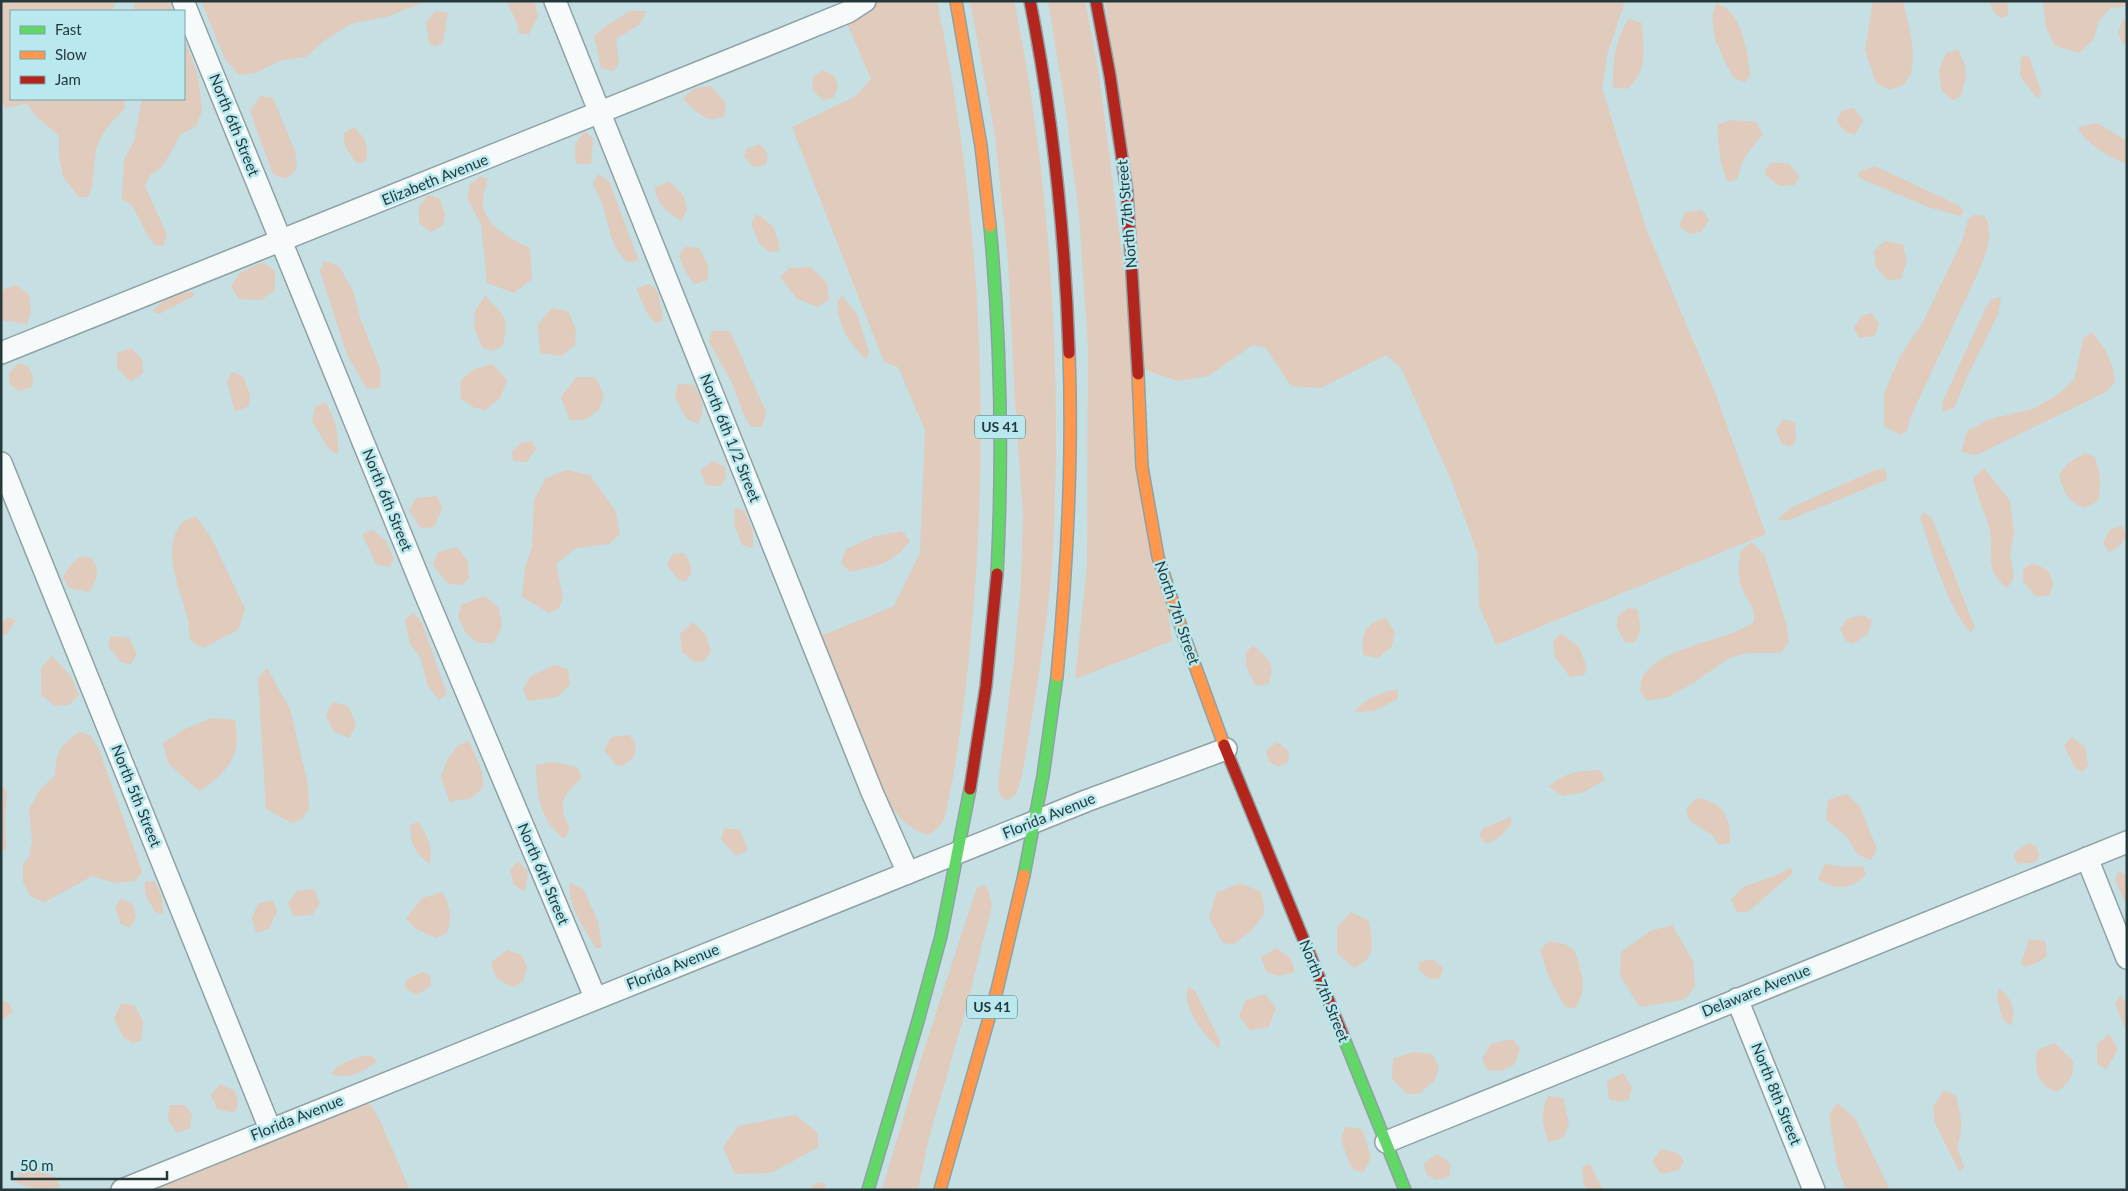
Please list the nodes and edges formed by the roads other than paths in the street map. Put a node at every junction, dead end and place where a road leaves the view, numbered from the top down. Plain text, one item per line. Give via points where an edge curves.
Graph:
1 (184, 1) edge
2 (556, 1) edge
3 (865, 1) edge
4 (956, 1) edge
5 (1030, 1) edge
6 (1096, 1) edge
7 (600, 113) junction
8 (281, 241) junction
9 (1, 353) edge
10 (1, 463) edge
11 (1226, 749) junction
12 (1034, 822) junction
13 (2127, 842) edge
14 (959, 852) junction
15 (2086, 858) junction
16 (908, 873) junction
17 (2127, 958) edge
18 (595, 998) junction
19 (1737, 999) junction
20 (270, 1129) junction
21 (1386, 1142) junction
22 (122, 1190) edge
23 (868, 1190) edge
24 (940, 1190) edge
25 (1405, 1190) edge
26 (1814, 1190) edge

1 - 8 street, North 6th Street
2 - 7 street, North 6th 1/2 Street
3 - 7 street, Elizabeth Avenue via 848,12
4 - 14 main road, US 41 via 984,168 996,282 1001,473 989,657
5 - 12 main road, US 41 via 1055,166 1068,304 1070,465 1064,594 1052,726
6 - 11 main road, North 7th Street via 1126,192 1145,486 1158,557
7 - 8 street, Elizabeth Avenue
7 - 16 street, North 6th 1/2 Street via 868,783
8 - 9 street, Elizabeth Avenue
8 - 18 street, North 6th Street
10 - 20 street, North 5th Street
11 - 12 street, Florida Avenue
11 - 21 main road, North 7th Street
12 - 14 street, Florida Avenue
12 - 24 main road, US 41 via 1027,868 998,986
13 - 15 street, Delaware Avenue
14 - 16 street, Florida Avenue
14 - 23 main road, US 41 via 934,961
15 - 17 street
15 - 19 street, Delaware Avenue
16 - 18 street, Florida Avenue
18 - 20 street, Florida Avenue
19 - 21 street, Delaware Avenue
19 - 26 street, North 8th Street
20 - 22 street, Florida Avenue
21 - 25 main road, North 7th Street

